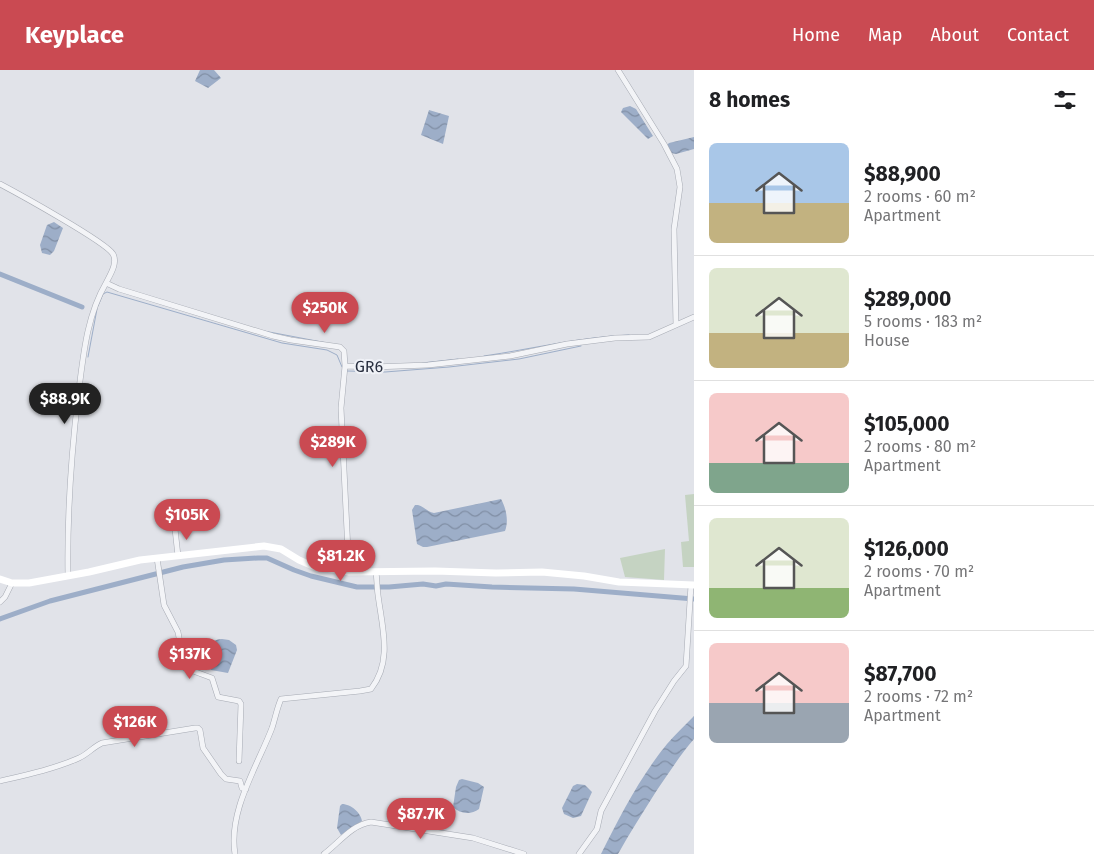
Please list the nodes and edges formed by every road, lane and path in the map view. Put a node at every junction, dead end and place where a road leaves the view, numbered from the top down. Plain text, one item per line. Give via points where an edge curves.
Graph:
1 (618, 70) edge
2 (0, 184) edge
3 (106, 283) junction
4 (694, 317) edge
5 (676, 325) junction
6 (345, 366) junction
7 (175, 529) dead end
8 (178, 556) junction
9 (157, 558) junction
10 (349, 572) junction
11 (376, 574) junction
12 (68, 576) junction
13 (0, 579) edge
14 (12, 583) junction
15 (692, 586) edge
16 (0, 602) edge
17 (239, 761) dead end
18 (0, 781) edge
19 (246, 790) junction
20 (235, 854) edge
21 (324, 854) edge
22 (524, 854) edge
23 (580, 854) edge

1 - 5 street via 677,169 680,187 674,229
2 - 3 street via 112,252 113,269
3 - 6 street, GR6 via 273,336 340,347 344,351
3 - 12 street via 92,311 83,357 68,512
4 - 5 street, GR6
5 - 6 street, GR6 via 649,337 567,344 510,356 428,365
6 - 10 street via 341,408
7 - 8 street
8 - 9 main road
8 - 10 main road via 274,547 313,566
9 - 12 main road
9 - 17 street via 164,605 178,632 185,668 212,678 218,697 241,704
10 - 11 main road
11 - 15 main road via 542,572 619,582
11 - 19 street via 385,646 383,667 376,684 372,689 360,691 281,699
12 - 14 main road
13 - 14 main road
14 - 16 street
15 - 23 street via 686,666 655,710 601,811 597,829
18 - 19 street via 72,760 102,743 198,728 203,748 221,774 226,779 240,781
19 - 20 street via 234,829
21 - 22 street via 355,828 371,822 473,838

